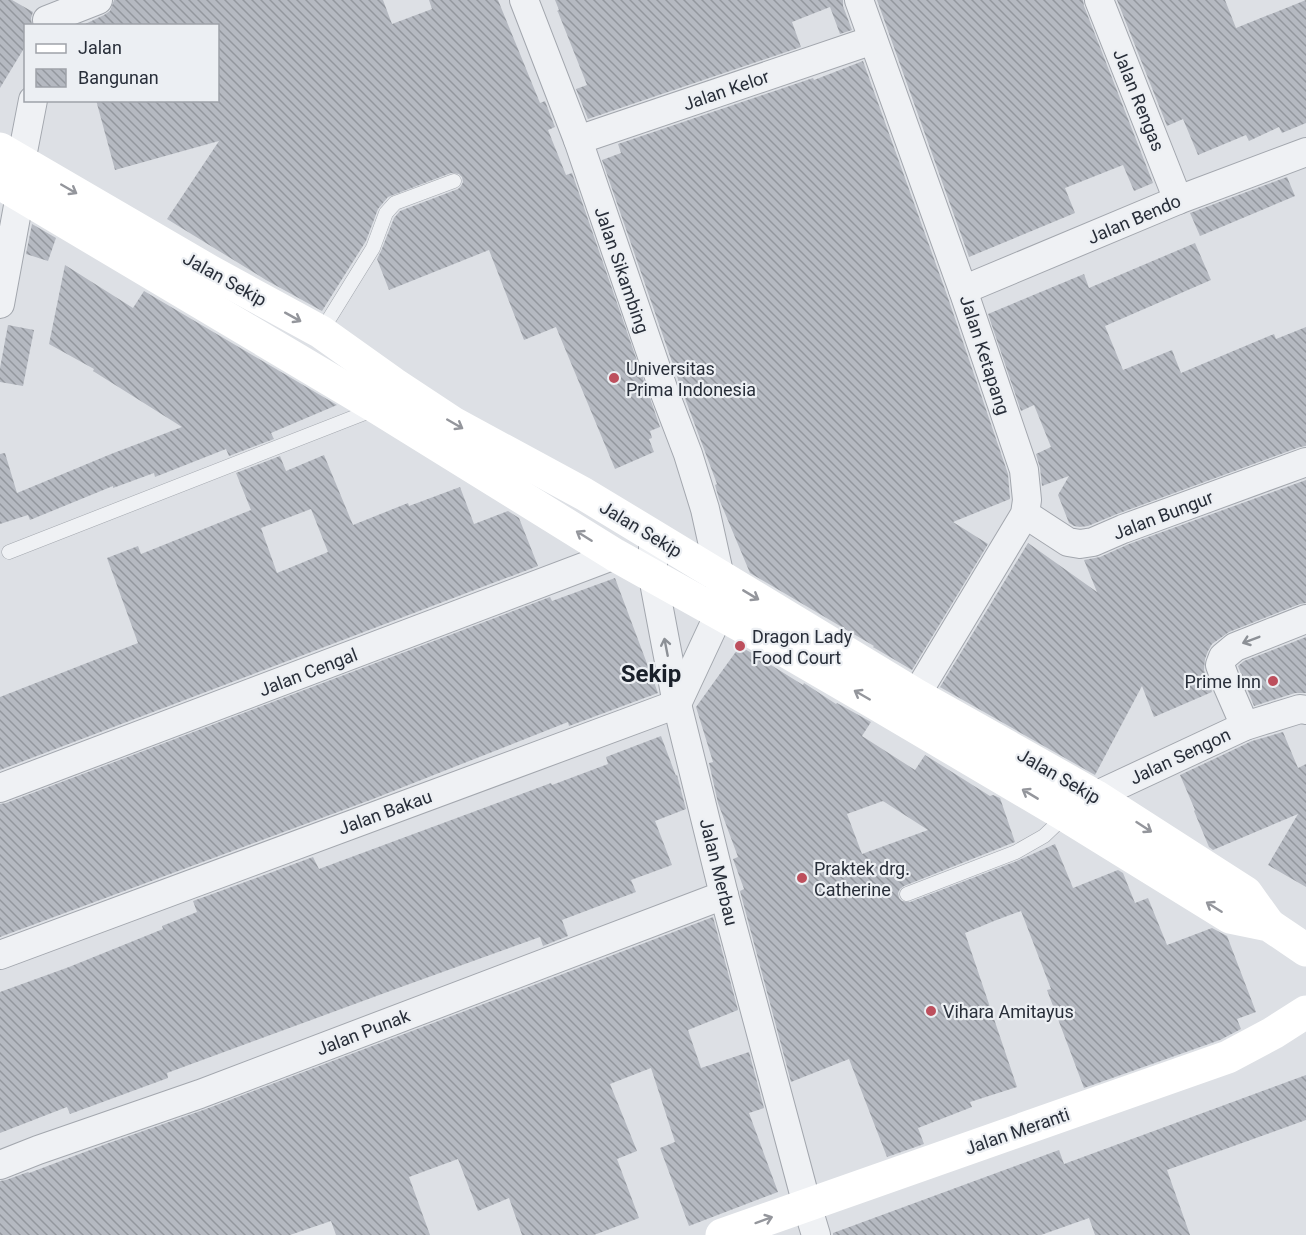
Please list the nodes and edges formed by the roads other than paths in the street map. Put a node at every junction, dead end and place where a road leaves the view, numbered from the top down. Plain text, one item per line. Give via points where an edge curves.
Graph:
1 (98, 0) edge
2 (524, 0) edge
3 (859, 0) edge
4 (1099, 0) edge
5 (48, 15) edge
6 (873, 40) junction
7 (32, 102) edge
8 (578, 140) junction
9 (1306, 152) edge
10 (10, 172) edge
11 (454, 181) dead end
12 (1178, 200) junction
13 (963, 290) junction
14 (0, 304) edge
15 (321, 332) junction
16 (301, 363) junction
17 (386, 396) junction
18 (1306, 462) edge
19 (1025, 514) junction
20 (653, 536) junction
21 (9, 552) dead end
22 (615, 555) junction
23 (652, 577) junction
24 (720, 577) junction
25 (719, 614) junction
26 (1306, 619) edge
27 (916, 695) junction
28 (677, 704) junction
29 (1306, 710) edge
30 (1245, 726) junction
31 (0, 788) edge
32 (1095, 796) junction
33 (1065, 815) junction
34 (907, 894) dead end
35 (724, 895) junction
36 (1269, 925) junction
37 (1306, 950) edge
38 (0, 955) edge
39 (1306, 1012) edge
40 (0, 1165) edge
41 (812, 1220) edge
42 (722, 1235) edge

1 - 5 street
2 - 8 street, Jalan Sikambing
3 - 6 street, Jalan Ketapang
4 - 12 street, Jalan Rengas
6 - 8 street, Jalan Kelor
6 - 13 street, Jalan Ketapang
7 - 10 street
8 - 24 street, Jalan Sikambing via 688,454
9 - 12 street, Jalan Bendo
10 - 14 street
10 -> 15 street, Jalan Sekip via 211,272
10 - 16 street, Jalan Sekip
11 - 15 lane via 395,203 386,213 373,248
12 - 13 street, Jalan Bendo
13 - 19 street, Jalan Ketapang via 1024,470
15 - 16 street
15 - 17 street, Jalan Sekip
16 - 17 street, Jalan Sekip
17 -> 20 street, Jalan Sekip via 453,423
17 - 21 lane
22 -> 17 street, Jalan Sekip
18 - 19 street, Jalan Bungur via 1093,542 1068,542
19 - 27 street
20 - 23 street, Jalan Merbau
20 - 24 street, Jalan Sekip
22 - 23 street, Jalan Sekip
22 - 31 street, Jalan Cengal
23 - 25 street, Jalan Sekip
28 -> 23 street, Jalan Merbau
24 - 25 street, Jalan Sikambing
24 -> 27 street, Jalan Sekip
25 - 28 street
33 -> 25 street, Jalan Sekip
26 -> 30 street, Jalan Sengon via 1235,647 1222,657 1220,665
27 - 32 street, Jalan Sekip
28 - 35 street, Jalan Merbau
28 - 38 street, Jalan Bakau
29 - 30 street
30 - 32 street, Jalan Sengon
32 - 33 street, Jalan Sengon
32 -> 36 street, Jalan Sekip via 1246,893
33 - 34 lane via 1044,836 1016,852
36 -> 33 street, Jalan Sekip via 1230,917
35 - 40 street, Jalan Punak via 200,1094
35 - 41 street, Jalan Merbau
36 - 37 street, Jalan Sekip
39 - 41 street, Jalan Meranti via 1228,1057
42 -> 41 street, Jalan Meranti

